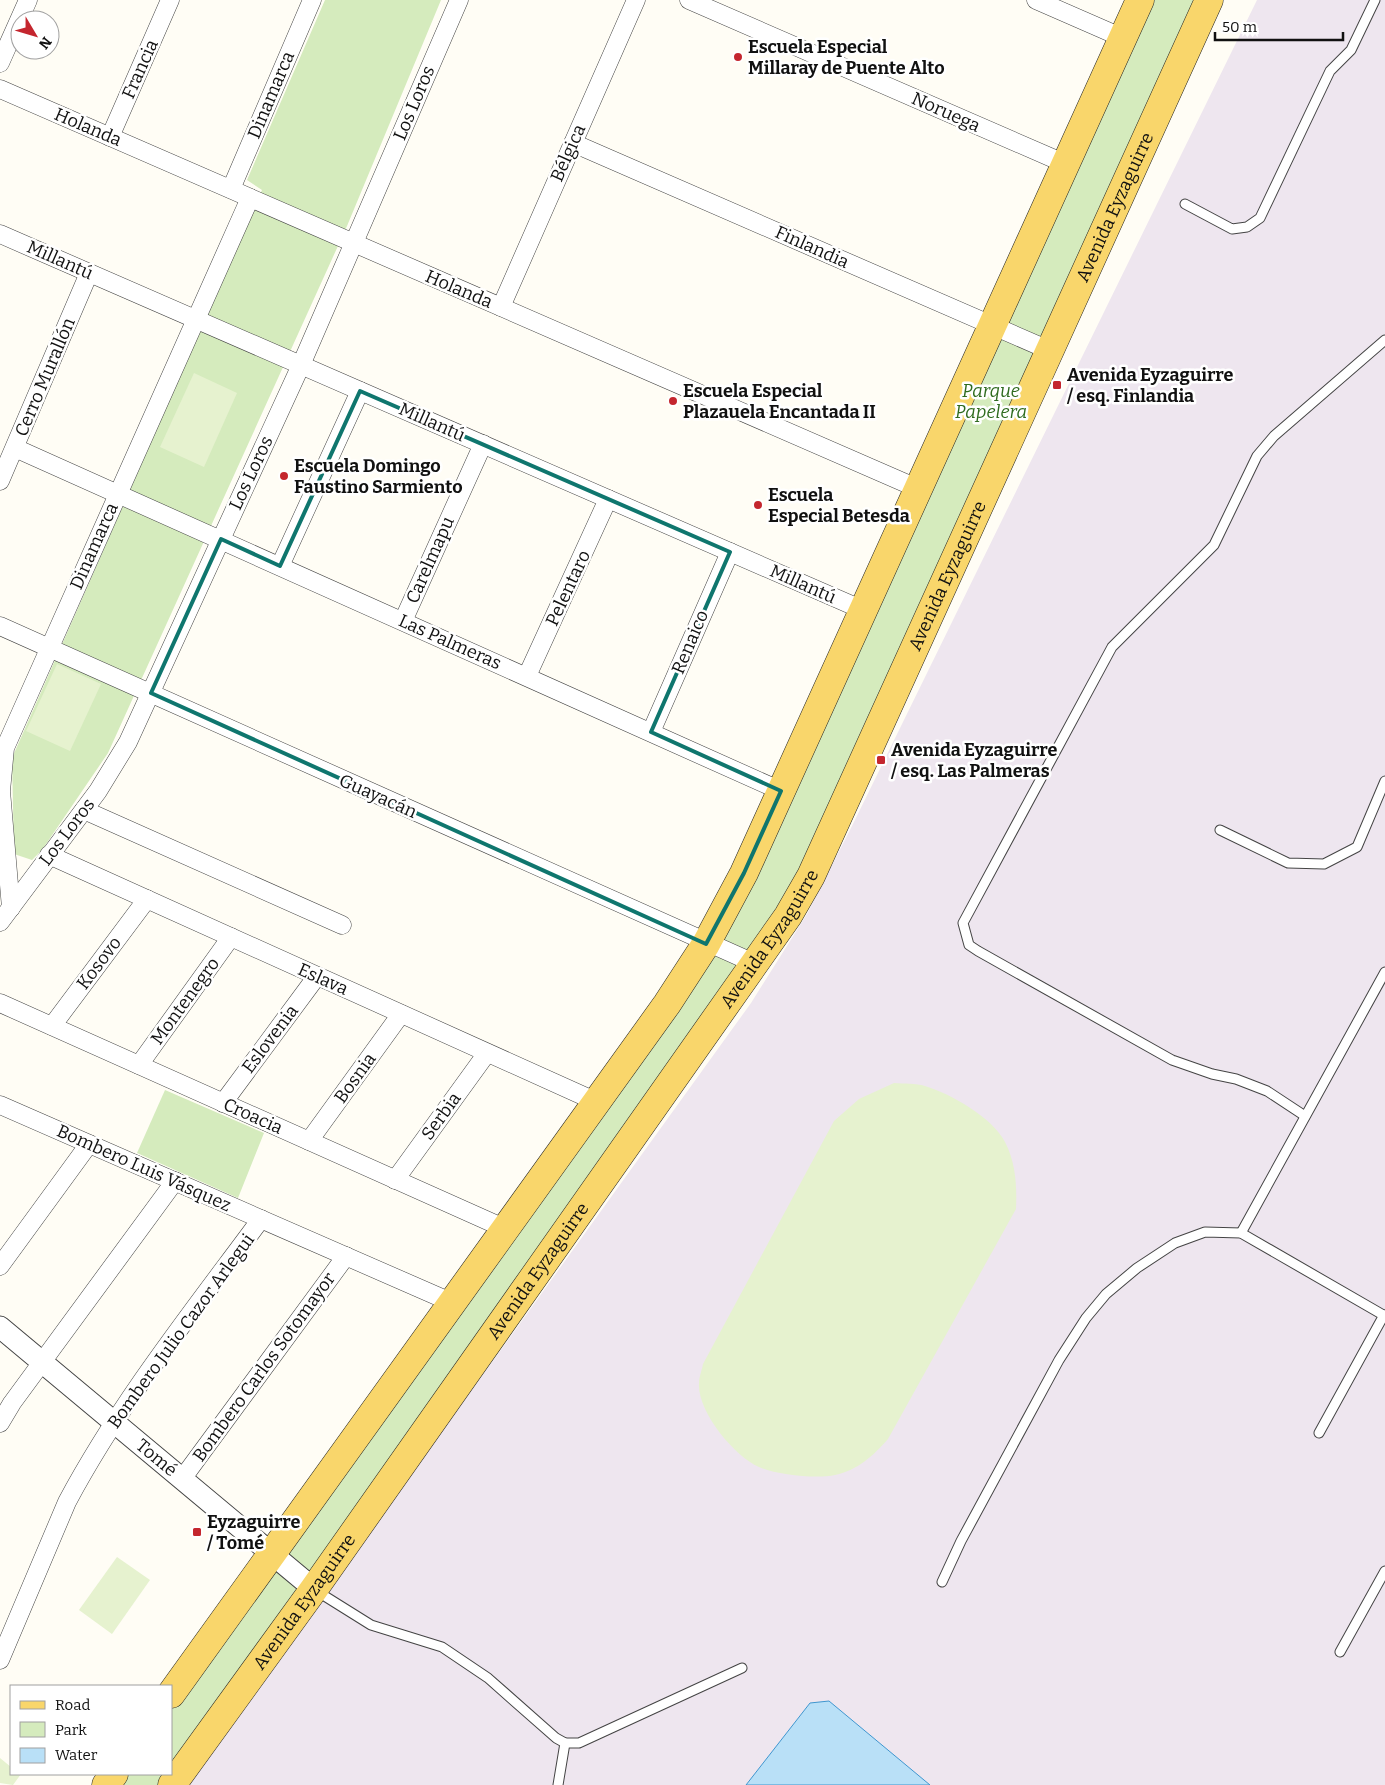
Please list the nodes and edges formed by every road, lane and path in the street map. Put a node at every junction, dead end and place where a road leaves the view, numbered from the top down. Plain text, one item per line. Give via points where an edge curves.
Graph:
1 (28, 0) edge
2 (170, 0) edge
3 (312, 0) edge
4 (459, 0) edge
5 (636, 0) edge
6 (689, 0) edge
7 (1036, 0) edge
8 (1140, 0) edge
9 (1209, 0) edge
10 (1375, 0) edge
11 (1123, 38) junction
12 (0, 63) edge
13 (0, 89) edge
14 (110, 137) junction
15 (573, 143) junction
16 (1066, 164) junction
17 (231, 190) junction
18 (250, 198) junction
19 (1185, 204) dead end
20 (0, 234) edge
21 (354, 243) junction
22 (90, 273) junction
23 (501, 307) junction
24 (196, 319) junction
25 (992, 326) junction
26 (1385, 340) edge
27 (1051, 351) junction
28 (301, 365) junction
29 (360, 391) junction
30 (483, 444) junction
31 (14, 448) junction
32 (0, 481) edge
33 (919, 488) junction
34 (118, 492) junction
35 (608, 499) junction
36 (221, 539) junction
37 (730, 552) junction
38 (280, 566) junction
39 (863, 610) junction
40 (403, 621) junction
41 (0, 626) edge
42 (49, 647) junction
43 (527, 676) junction
44 (151, 693) junction
45 (651, 732) junction
46 (1385, 781) edge
47 (781, 791) junction
48 (84, 810) junction
49 (1220, 830) dead end
50 (49, 855) junction
51 (147, 899) junction
52 (10, 908) junction
53 (0, 922) edge
54 (342, 925) dead end
55 (231, 937) junction
56 (706, 944) junction
57 (756, 964) junction
58 (1385, 972) edge
59 (317, 976) junction
60 (0, 1003) edge
61 (401, 1014) junction
62 (52, 1026) junction
63 (487, 1053) junction
64 (139, 1065) junction
65 (597, 1102) junction
66 (223, 1103) junction
67 (0, 1106) edge
68 (1305, 1116) junction
69 (309, 1141) junction
70 (88, 1144) junction
71 (395, 1180) junction
72 (175, 1181) junction
73 (261, 1219) junction
74 (506, 1230) junction
75 (1241, 1233) junction
76 (346, 1256) junction
77 (0, 1266) edge
78 (453, 1303) junction
79 (1385, 1316) edge
80 (0, 1327) edge
81 (43, 1362) junction
82 (114, 1422) junction
83 (0, 1423) edge
84 (1319, 1433) dead end
85 (182, 1478) junction
86 (272, 1554) junction
87 (1385, 1572) edge
88 (942, 1582) dead end
89 (314, 1588) junction
90 (7, 1626) edge
91 (1340, 1652) dead end
92 (0, 1660) edge
93 (742, 1668) dead end
94 (172, 1693) edge
95 (565, 1743) junction
96 (172, 1785) edge
97 (558, 1785) edge

1 - 12 street
2 - 14 street, Francia
3 - 17 street, Dinamarca
4 - 21 street, Los Loros
5 - 15 street, Bélgica
6 - 16 street, Noruega
7 - 11 street
8 - 11 main road
9 - 27 main road, Avenida Eyzaguirre
10 - 19 lane via 1351,50 1330,71 1260,218 1247,227 1232,229
11 - 16 main road
13 - 14 street, Holanda
14 - 17 street, Holanda
15 - 23 street, Bélgica
15 - 25 street, Finlandia
16 - 25 main road
17 - 18 street, Holanda
18 - 21 street, Holanda
18 - 24 street, Dinamarca
20 - 22 street, Millantú
21 - 23 street, Holanda
21 - 28 street, Los Loros
22 - 24 street, Millantú
22 - 31 street, Cerro Murallón
23 - 33 street, Holanda
24 - 28 street, Millantú
24 - 34 street, Dinamarca
25 - 27 street, Finlandia
25 - 33 main road
26 - 68 lane via 1274,436 1257,456 1214,546 1112,647 963,923 969,945 978,951 1172,1060 1267,1091
27 - 57 main road, Avenida Eyzaguirre via 811,876
28 - 29 street, Millantú
28 - 36 street, Los Loros
29 - 30 street, Millantú
29 - 38 street
30 - 35 street, Millantú
30 - 40 street, Carelmapu
31 - 32 street, Cerro Murallón
31 - 34 street, Las Palmeras
33 - 39 main road
34 - 36 street, Las Palmeras
34 - 42 street, Dinamarca
35 - 37 street, Millantú
35 - 43 street, Pelentaro
36 - 38 street, Las Palmeras
36 - 44 street, Los Loros
37 - 39 street, Millantú
37 - 45 street, Renaico
38 - 40 street, Las Palmeras
39 - 47 main road
40 - 43 street, Las Palmeras
41 - 42 street, Guayacán
42 - 44 street, Guayacán
42 - 52 street, Dinamarca via 2,759 1,791
43 - 45 street, Las Palmeras
44 - 48 street, Los Loros via 120,757
44 - 56 street, Guayacán
45 - 47 street, Las Palmeras
46 - 49 lane via 1356,847 1324,864 1288,863
47 - 56 main road via 744,873
48 - 50 street, Los Loros
48 - 54 street
50 - 51 street, Eslava
50 - 52 street, Los Loros
51 - 55 street, Eslava
51 - 62 street, Kosovo
52 - 53 street, Los Loros
55 - 59 street, Eslava
55 - 64 street, Montenegro
56 - 57 street, Guayacán
56 - 65 main road
57 - 89 main road, Avenida Eyzaguirre
58 - 68 lane
59 - 61 street, Eslava
59 - 66 street, Eslovenia
60 - 62 street, Croacia
61 - 63 street, Eslava
61 - 69 street, Bosnia
62 - 64 street, Croacia
63 - 65 street, Eslava
63 - 71 street, Serbia
64 - 66 street, Croacia
65 - 74 main road
66 - 69 street, Croacia
67 - 70 street, Bombero Luis Vásquez
68 - 75 lane
69 - 71 street, Croacia
70 - 72 street, Bombero Luis Vásquez
70 - 77 street
71 - 74 street, Croacia
72 - 73 street, Bombero Luis Vásquez
72 - 81 street
73 - 76 street, Bombero Luis Vásquez
73 - 82 street, Bombero Julio Cazor Arlegui
74 - 78 main road
75 - 79 lane
75 - 88 lane via 1205,1232 1175,1243 1106,1294 1059,1360
76 - 78 street, Bombero Luis Vásquez
76 - 85 street, Bombero Carlos Sotomayor
78 - 86 main road
79 - 84 lane
80 - 81 street, Tomé
81 - 82 street, Tomé
81 - 83 street
82 - 85 street, Tomé
82 - 90 street, Bombero Julio Cazor Arlegui via 67,1502
85 - 86 street, Tomé
86 - 89 street, Tomé
86 - 94 main road
87 - 91 lane
89 - 95 lane via 371,1625 442,1647 488,1678
89 - 96 main road, Avenida Eyzaguirre
90 - 92 street, Bombero Julio Cazor Arlegui
93 - 95 lane via 579,1743
95 - 97 lane

